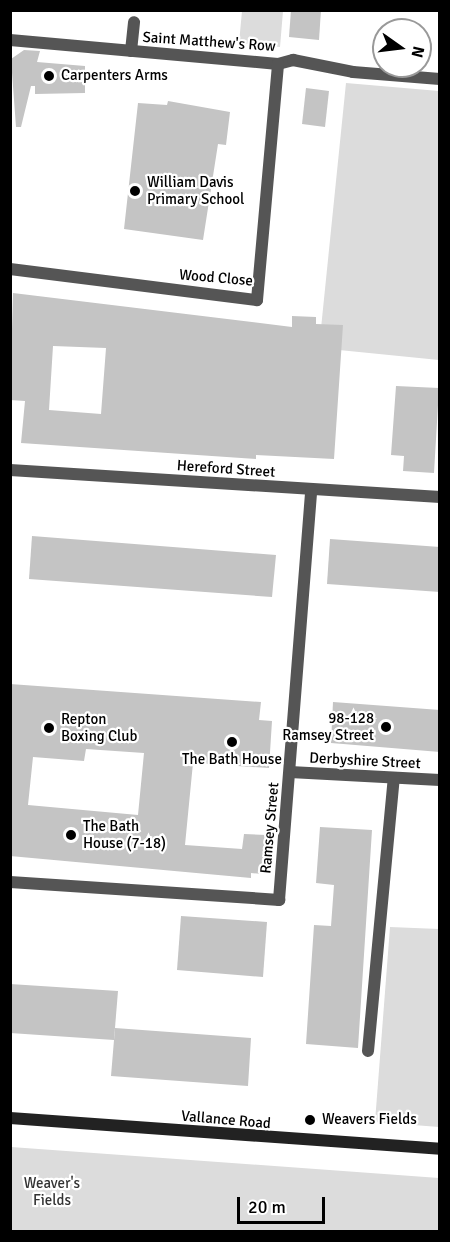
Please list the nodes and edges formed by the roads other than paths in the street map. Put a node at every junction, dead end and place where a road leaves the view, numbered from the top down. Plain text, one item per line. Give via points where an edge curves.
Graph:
1 (134, 22) dead end
2 (10, 40) edge
3 (131, 51) junction
4 (278, 64) junction
5 (440, 79) edge
6 (10, 269) edge
7 (10, 470) edge
8 (311, 490) junction
9 (440, 497) edge
10 (290, 772) junction
11 (394, 778) junction
12 (440, 780) edge
13 (10, 882) edge
14 (368, 1051) dead end
15 (10, 1118) edge
16 (440, 1149) edge

1 - 3 street
2 - 3 street, Saint Matthew's Row
3 - 4 street, Saint Matthew's Row
4 - 5 street, Saint Matthew's Row via 294,60 353,72
4 - 6 street, Wood Close via 257,300
7 - 8 street, Hereford Street
8 - 9 street, Hereford Street
8 - 10 street, Ramsey Street
10 - 11 street, Derbyshire Street
10 - 13 street, Ramsey Street via 279,900
11 - 12 street, Derbyshire Street
11 - 14 street
15 - 16 main road, Vallance Road

